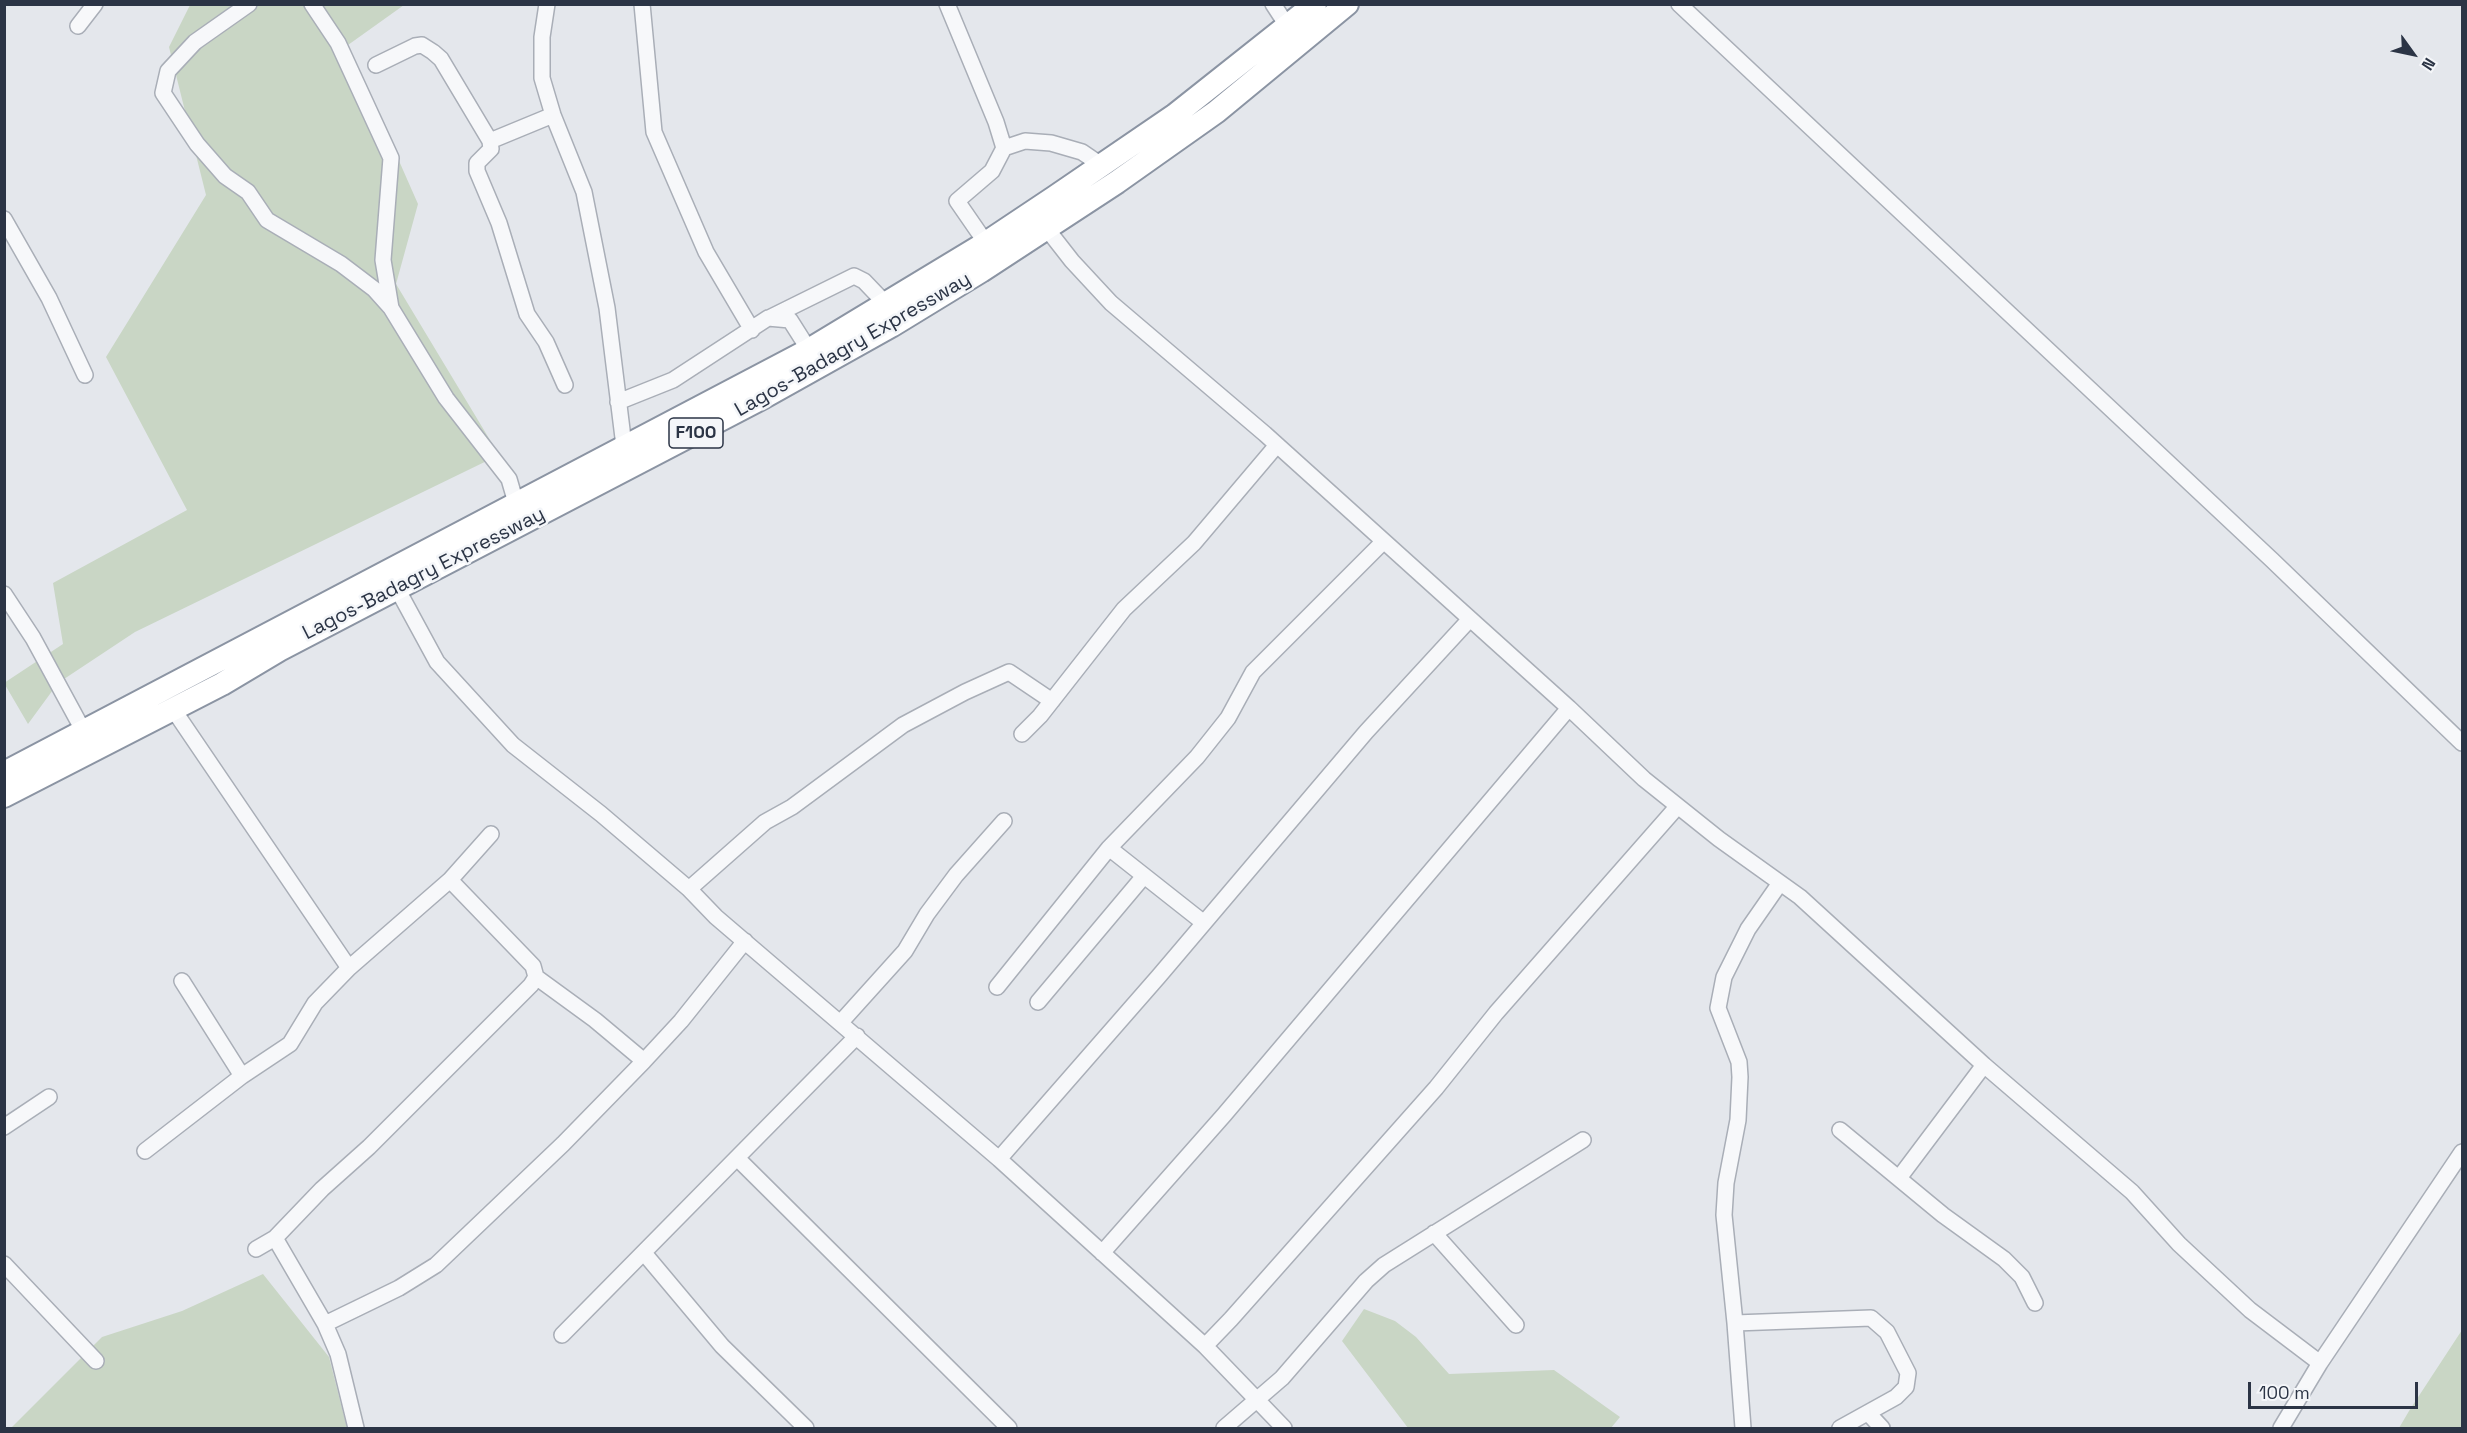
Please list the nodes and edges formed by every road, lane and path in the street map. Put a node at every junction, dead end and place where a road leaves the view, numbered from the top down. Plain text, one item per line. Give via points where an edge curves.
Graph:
1 (95, 4) edge
2 (249, 4) edge
3 (547, 4) edge
4 (642, 4) edge
5 (947, 4) edge
6 (1273, 4) edge
7 (1315, 4) edge
8 (1347, 4) edge
9 (1679, 4) edge
10 (319, 6) edge
11 (78, 26) dead end
12 (1288, 27) junction
13 (376, 65) dead end
14 (553, 115) junction
15 (490, 141) junction
16 (1004, 148) junction
17 (1101, 165) junction
18 (4, 219) edge
19 (1047, 229) junction
20 (986, 243) junction
21 (885, 304) junction
22 (391, 308) junction
23 (768, 318) junction
24 (752, 330) junction
25 (809, 351) junction
26 (85, 375) dead end
27 (565, 385) dead end
28 (618, 402) junction
29 (1276, 445) junction
30 (624, 446) junction
31 (516, 503) junction
32 (1383, 542) junction
33 (392, 579) junction
34 (4, 594) edge
35 (1470, 619) junction
36 (1052, 701) junction
37 (1569, 708) junction
38 (173, 709) junction
39 (84, 732) junction
40 (1022, 734) dead end
41 (2463, 743) edge
42 (4, 773) edge
43 (4, 796) edge
44 (1677, 807) junction
45 (1004, 821) dead end
46 (490, 834) dead end
47 (1109, 848) junction
48 (1144, 876) junction
49 (450, 879) junction
50 (1780, 883) junction
51 (689, 889) junction
52 (1204, 923) junction
53 (745, 940) junction
54 (349, 968) junction
55 (536, 977) junction
56 (182, 981) dead end
57 (997, 987) dead end
58 (1038, 1002) dead end
59 (841, 1022) junction
60 (857, 1036) junction
61 (644, 1061) junction
62 (1984, 1065) junction
63 (242, 1077) junction
64 (49, 1097) dead end
65 (4, 1127) edge
66 (1840, 1130) dead end
67 (1583, 1140) dead end
68 (145, 1151) dead end
69 (2463, 1152) edge
70 (737, 1158) junction
71 (999, 1159) junction
72 (1899, 1178) junction
73 (1434, 1233) junction
74 (275, 1238) junction
75 (256, 1249) dead end
76 (1102, 1252) junction
77 (644, 1253) junction
78 (4, 1264) edge
79 (2035, 1303) dead end
80 (1735, 1323) junction
81 (325, 1324) junction
82 (1516, 1324) dead end
83 (562, 1335) dead end
84 (1205, 1346) junction
85 (96, 1361) dead end
86 (2320, 1363) junction
87 (1258, 1400) junction
88 (1868, 1413) junction
89 (356, 1428) edge
90 (806, 1428) edge
91 (1009, 1428) edge
92 (1224, 1428) edge
93 (1284, 1428) edge
94 (1743, 1428) edge
95 (1840, 1428) edge
96 (1882, 1428) edge
97 (2282, 1428) edge

1 - 11 street
2 - 22 street via 195,42 168,71 163,93 197,144 225,176 248,192 267,220 341,264 374,289
3 - 14 street via 542,78
4 - 24 street via 654,132 706,252
5 - 16 street
6 - 12 street
7 - 12 highway, Lagos-Badagry Expressway / F100
8 - 19 highway, Lagos-Badagry Expressway / F100 via 1216,112
9 - 41 street
10 - 22 street via 391,158 383,260
12 - 17 highway, Lagos-Badagry Expressway / F100 via 1175,115
13 - 15 street via 415,46 422,45 433,52
14 - 15 street
14 - 28 street via 584,192 607,308
15 - 27 street via 491,149 477,163 477,171 498,222 526,314 546,342
16 - 17 street via 1025,141 1051,143 1082,152
16 - 20 street via 992,171 957,201
17 - 20 highway, Lagos-Badagry Expressway / F100
18 - 26 street via 49,298
19 - 29 street via 1111,303
19 - 33 highway, Lagos-Badagry Expressway / F100 via 891,326 764,397
20 - 21 highway, Lagos-Badagry Expressway / F100
21 - 23 street via 864,280 854,276
21 - 25 highway, Lagos-Badagry Expressway / F100
22 - 31 street via 453,408 509,479
23 - 24 street
23 - 25 street via 790,320
24 - 28 street via 673,380
25 - 30 highway, Lagos-Badagry Expressway / F100
28 - 30 street
29 - 32 street
29 - 36 street via 1194,543 1124,609
30 - 31 highway, Lagos-Badagry Expressway / F100
31 - 33 highway, Lagos-Badagry Expressway / F100
32 - 35 street
32 - 47 street via 1253,672 1217,733
33 - 38 highway, Lagos-Badagry Expressway / F100 via 222,684
33 - 39 highway, Lagos-Badagry Expressway / F100
33 - 51 street via 436,663 513,745
34 - 39 street via 33,638
35 - 37 street
35 - 52 street via 1366,732
36 - 40 street
36 - 51 street via 1008,672 965,692 903,725 792,807 765,822
37 - 44 street
37 - 76 street via 1224,1115
38 - 43 highway, Lagos-Badagry Expressway / F100
38 - 54 street
39 - 42 highway, Lagos-Badagry Expressway / F100
44 - 50 street
44 - 84 street via 1496,1013 1436,1088
45 - 59 street via 956,875 905,951
46 - 49 street
47 - 48 street
47 - 57 street
48 - 52 street
48 - 58 street
49 - 54 street
49 - 55 street via 533,966
50 - 62 street
50 - 80 street via 1748,929 1724,977 1718,1008 1739,1062 1740,1077 1738,1120 1724,1200
51 - 53 street
52 - 71 street
53 - 59 street
53 - 61 street
54 - 63 street via 315,1003 290,1044
55 - 61 street
55 - 74 street
56 - 63 street
59 - 60 street
60 - 70 street
60 - 71 street
61 - 81 street via 436,1265
62 - 72 street
62 - 86 street via 2132,1192 2179,1244 2250,1310
63 - 68 street
64 - 65 street
66 - 72 street
67 - 73 street
69 - 86 street
70 - 77 street
70 - 91 street
71 - 76 street
72 - 79 street via 2004,1258 2022,1277
73 - 82 street
73 - 87 street via 1384,1264 1366,1281
74 - 75 street
74 - 81 street
76 - 84 street
77 - 83 street
77 - 90 street via 722,1346
78 - 85 street
80 - 88 street via 1870,1318 1887,1332 1908,1373 1905,1387 1896,1397
80 - 94 street
81 - 89 street via 338,1354
84 - 87 street
86 - 97 street
87 - 92 street
87 - 93 street
88 - 95 street
88 - 96 street

